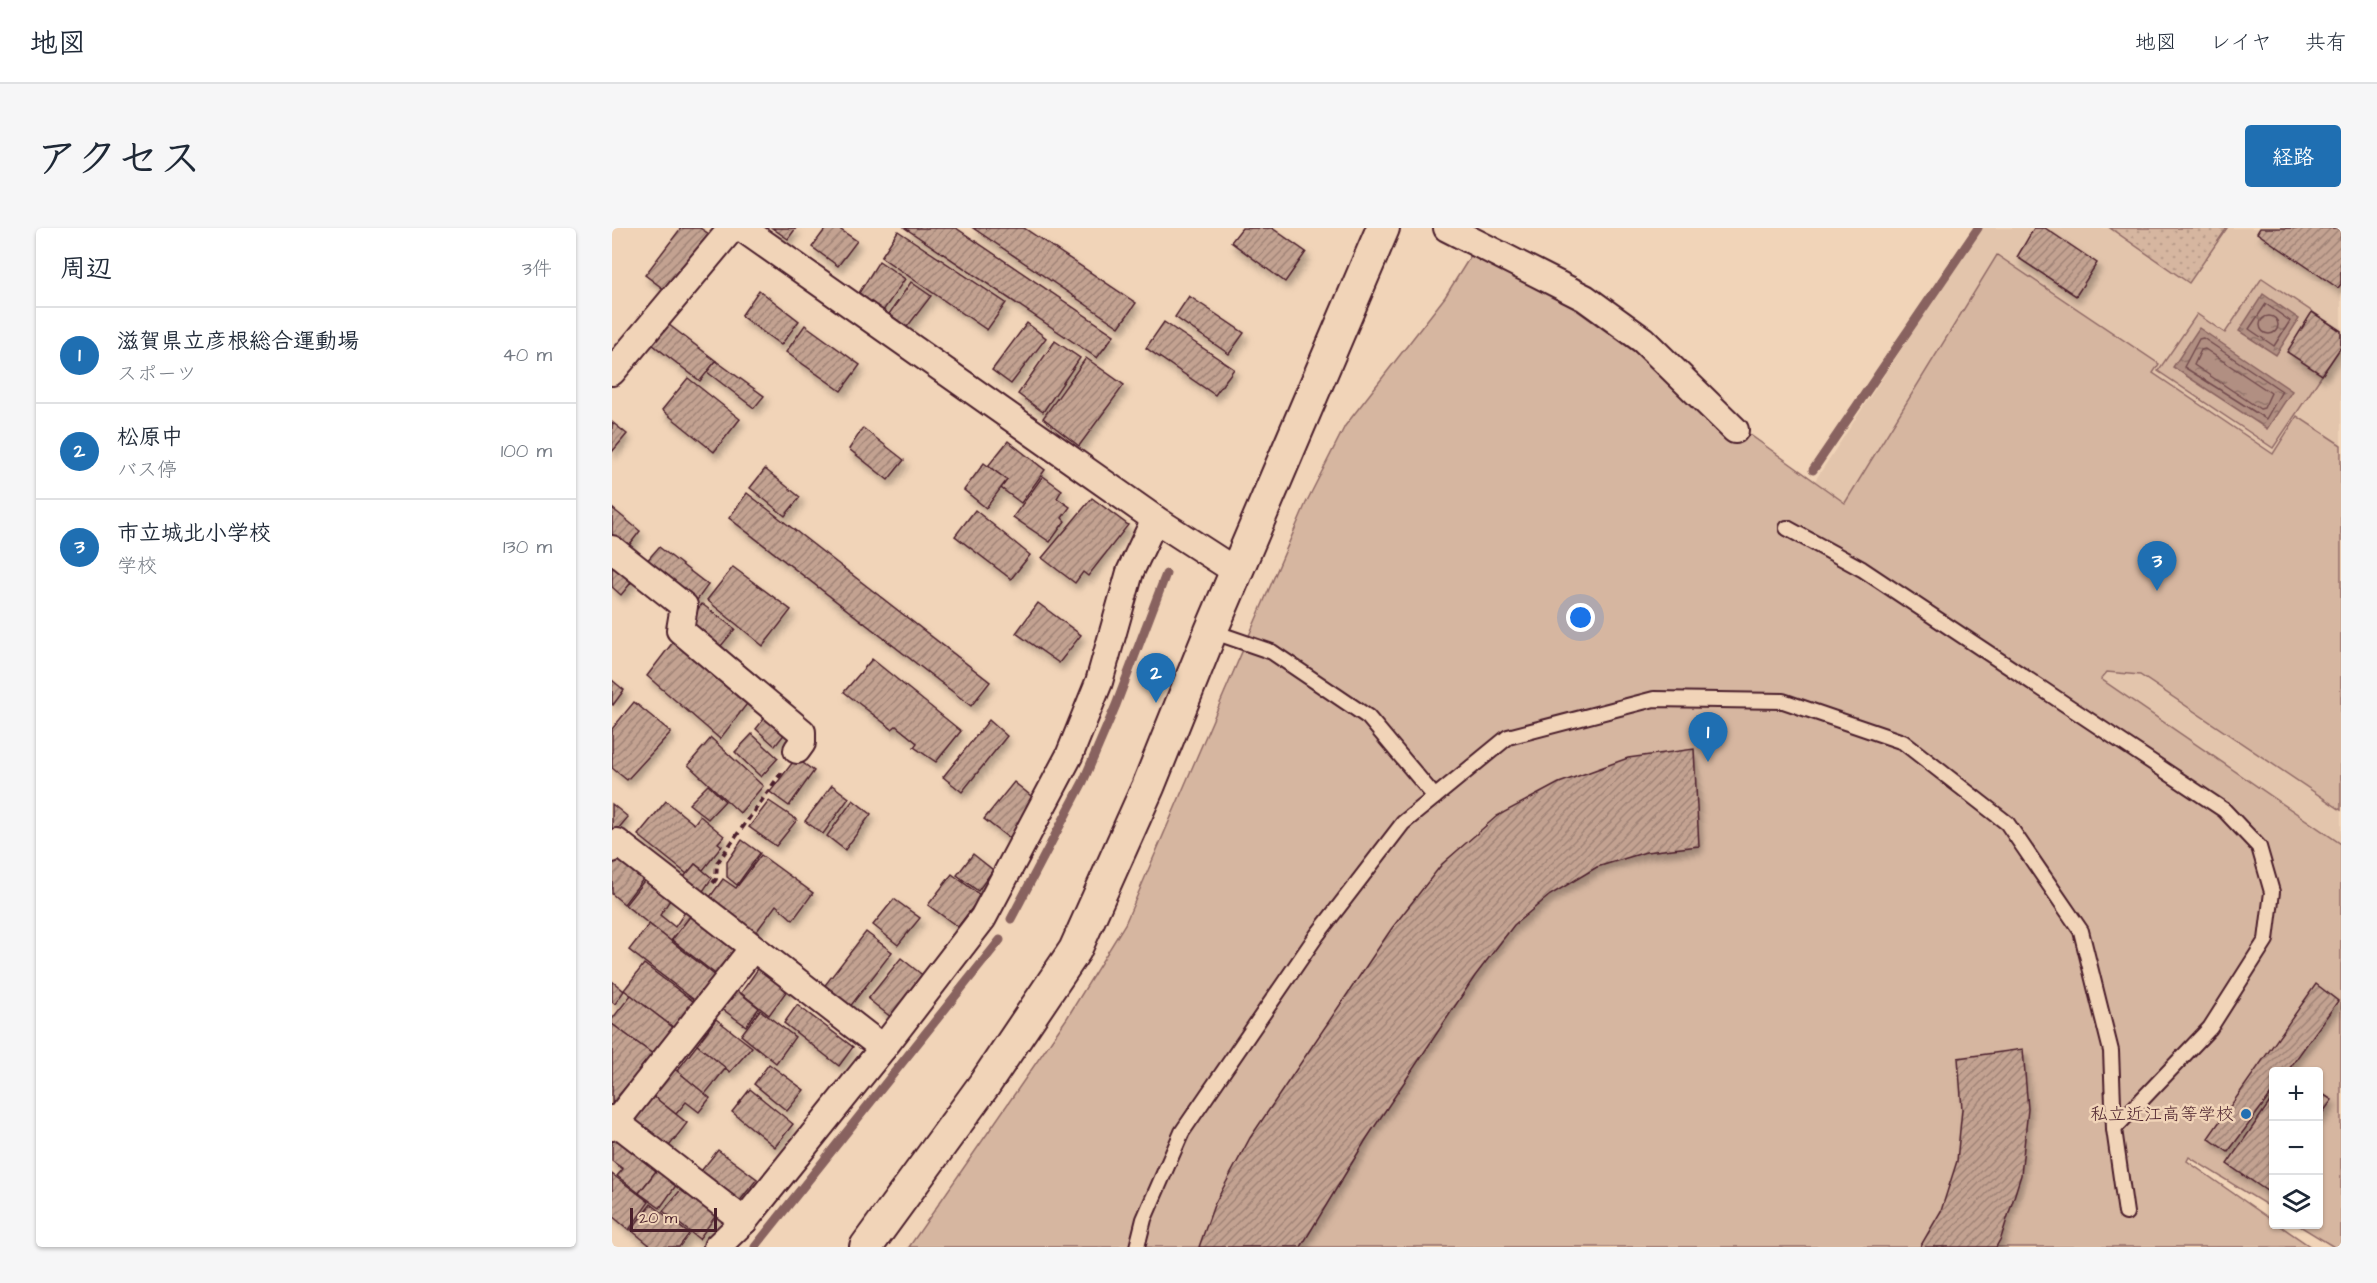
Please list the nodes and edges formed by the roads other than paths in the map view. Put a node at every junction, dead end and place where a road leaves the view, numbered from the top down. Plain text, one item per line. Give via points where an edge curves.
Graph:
1 (732, 228) edge
2 (742, 228) edge
3 (1383, 228) edge
4 (1447, 228) edge
5 (612, 372) edge
6 (1735, 430) dead end
7 (1155, 519) junction
8 (1788, 528) dead end
9 (612, 549) edge
10 (1237, 572) junction
11 (1211, 631) junction
12 (797, 750) road end
13 (1435, 797) junction
14 (612, 849) edge
15 (753, 948) junction
16 (883, 1048) junction
17 (613, 1123) edge
18 (2114, 1129) junction
19 (2126, 1213) dead end
20 (744, 1221) junction
21 (872, 1245) edge
22 (717, 1247) edge
23 (1137, 1247) edge

1 - 5 street
2 - 7 street
3 - 10 street
4 - 6 street via 1585,298 1643,340
7 - 10 street
7 - 16 street via 1130,572 1099,682 1069,756 983,918
8 - 18 lane via 1862,569 2224,810 2259,847 2272,892 2266,940 2210,1028
9 - 12 street via 684,606 680,630 802,732
10 - 11 street
11 - 13 lane via 1272,652 1368,717
11 - 21 street via 1148,787 1075,950
13 - 18 lane via 1508,737 1654,699 1783,701 1903,742 2007,823 2081,930 2111,1051
13 - 23 lane via 1403,823 1317,935 1182,1132 1144,1219
14 - 15 street via 617,842
15 - 16 street
15 - 17 street
16 - 20 street
17 - 20 street
18 - 19 lane
20 - 22 street

